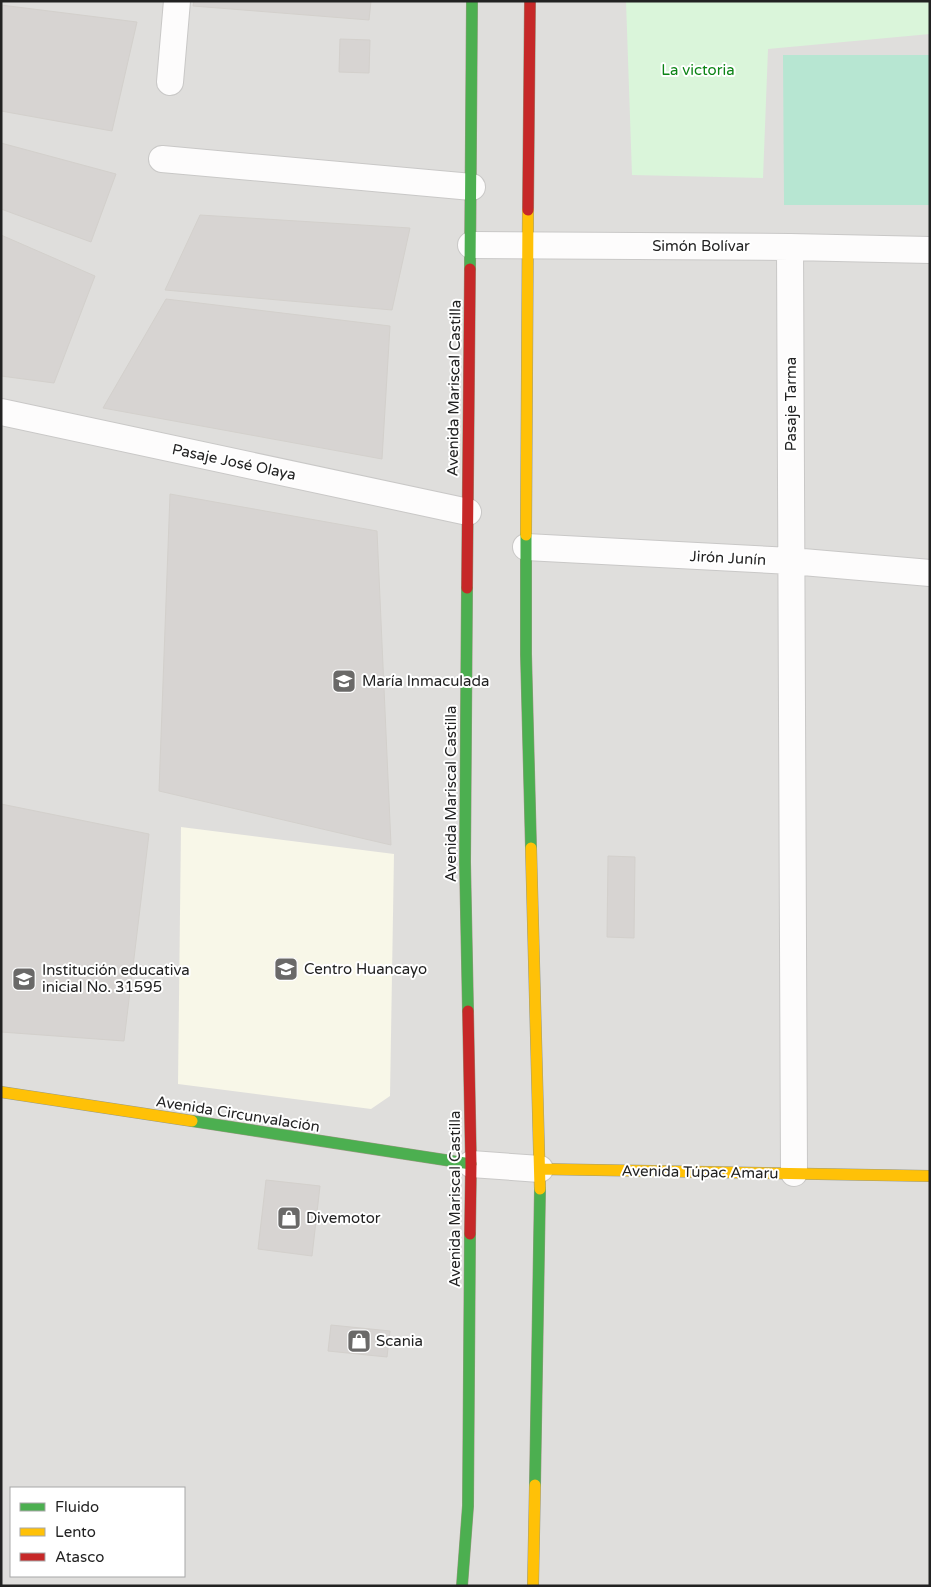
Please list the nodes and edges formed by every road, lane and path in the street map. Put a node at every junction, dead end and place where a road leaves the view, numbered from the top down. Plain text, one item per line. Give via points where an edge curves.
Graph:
1 (177, 1) edge
2 (472, 1) edge
3 (530, 1) edge
4 (170, 82) dead end
5 (162, 159) dead end
6 (472, 187) junction
7 (471, 245) junction
8 (527, 245) junction
9 (790, 247) junction
10 (930, 250) edge
11 (1, 412) edge
12 (468, 512) junction
13 (526, 547) junction
14 (791, 562) junction
15 (930, 573) edge
16 (1, 1092) edge
17 (471, 1164) junction
18 (540, 1168) junction
19 (794, 1174) junction
20 (930, 1176) edge
21 (462, 1586) edge
22 (533, 1586) edge

1 - 4 street
2 - 6 main road, Avenida Mariscal Castilla
3 - 8 main road
5 - 6 street
6 - 7 main road, Avenida Mariscal Castilla
7 - 8 street, Simón Bolívar
7 - 12 main road, Avenida Mariscal Castilla
8 - 9 street, Simón Bolívar
8 - 13 main road
9 - 10 street, Simón Bolívar
9 - 14 street, Pasaje Tarma
11 - 12 street, Pasaje José Olaya
12 - 17 main road, Avenida Mariscal Castilla via 465,862
13 - 14 street, Jirón Junín
13 - 18 main road
14 - 15 street, Jirón Junín
14 - 19 street, Pasaje Tarma
16 - 17 main road, Avenida Circunvalación
17 - 18 street, Avenida Túpac Amaru
17 - 21 main road, Avenida Mariscal Castilla via 468,1506
18 - 19 main road, Avenida Túpac Amaru
18 - 22 main road
19 - 20 main road, Avenida Túpac Amaru

